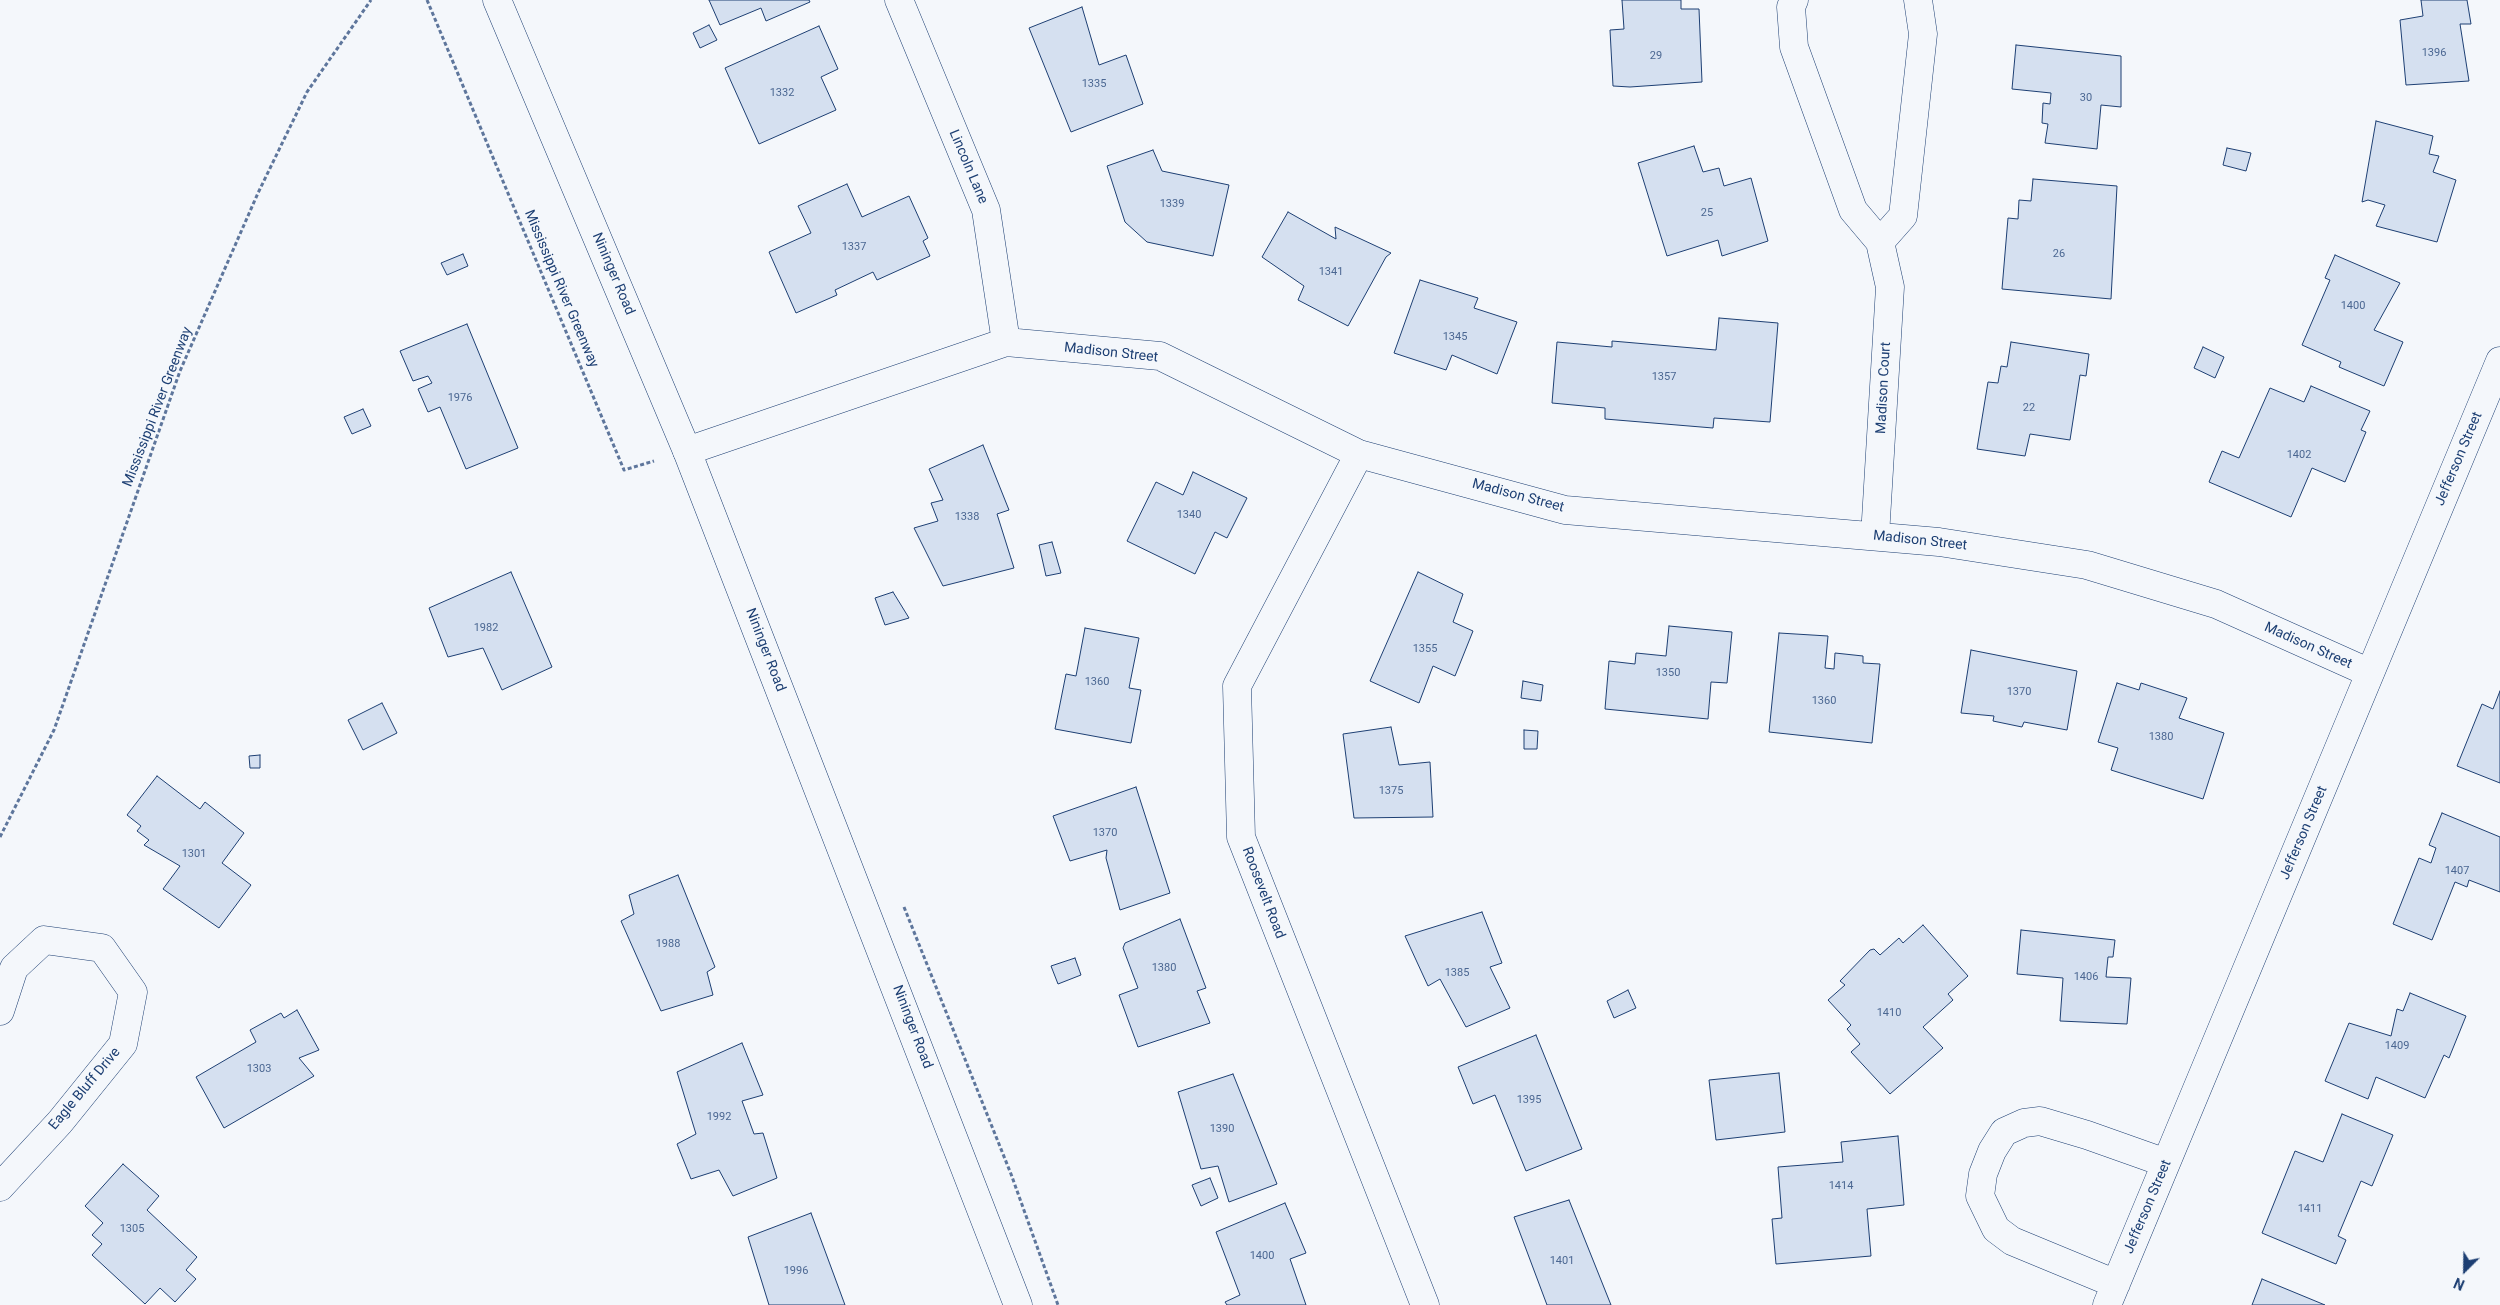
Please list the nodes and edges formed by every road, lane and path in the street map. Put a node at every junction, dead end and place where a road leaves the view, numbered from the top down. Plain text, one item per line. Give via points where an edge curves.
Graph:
1 (370, 0) edge
2 (427, 0) edge
3 (497, 0) edge
4 (899, 0) edge
5 (1794, 0) edge
6 (1918, 0) edge
7 (1880, 242) junction
8 (1006, 342) junction
9 (2498, 371) edge
10 (687, 451) junction
11 (1359, 454) junction
12 (1874, 536) junction
13 (2370, 673) junction
14 (0, 837) edge
15 (0, 1011) edge
16 (2166, 1163) junction
17 (0, 1187) edge
18 (2112, 1295) edge
19 (1018, 1305) edge
20 (1425, 1305) edge

1 - 14 path, Mississippi River Greenway via 307,92 258,194 180,371 54,730
2 - 10 path, Mississippi River Greenway via 624,470
3 - 10 street, Nininger Road
4 - 8 street, Lincoln Lane via 986,210
5 - 7 street, Madison Court via 1791,7 1794,47 1853,210
6 - 7 street via 1923,34 1903,216
7 - 12 street, Madison Court via 1890,286
8 - 10 street, Madison Street
8 - 11 street, Madison Street via 1160,356
9 - 13 street, Jefferson Street
10 - 19 street, Nininger Road
11 - 12 street, Madison Street via 1565,510
11 - 20 street, Roosevelt Road via 1237,686 1241,837
12 - 13 street, Madison Street via 1939,542 2087,565 2216,604
13 - 16 street, Jefferson Street
15 - 17 street, Eagle Bluff Drive via 14,968 44,940 102,948 132,992 123,1044 60,1122
16 - 18 street, Jefferson Street
16 - 18 street via 2087,1134 2040,1121 2024,1123 2004,1132 1992,1151 1983,1174 1980,1196 1996,1228 2012,1241

